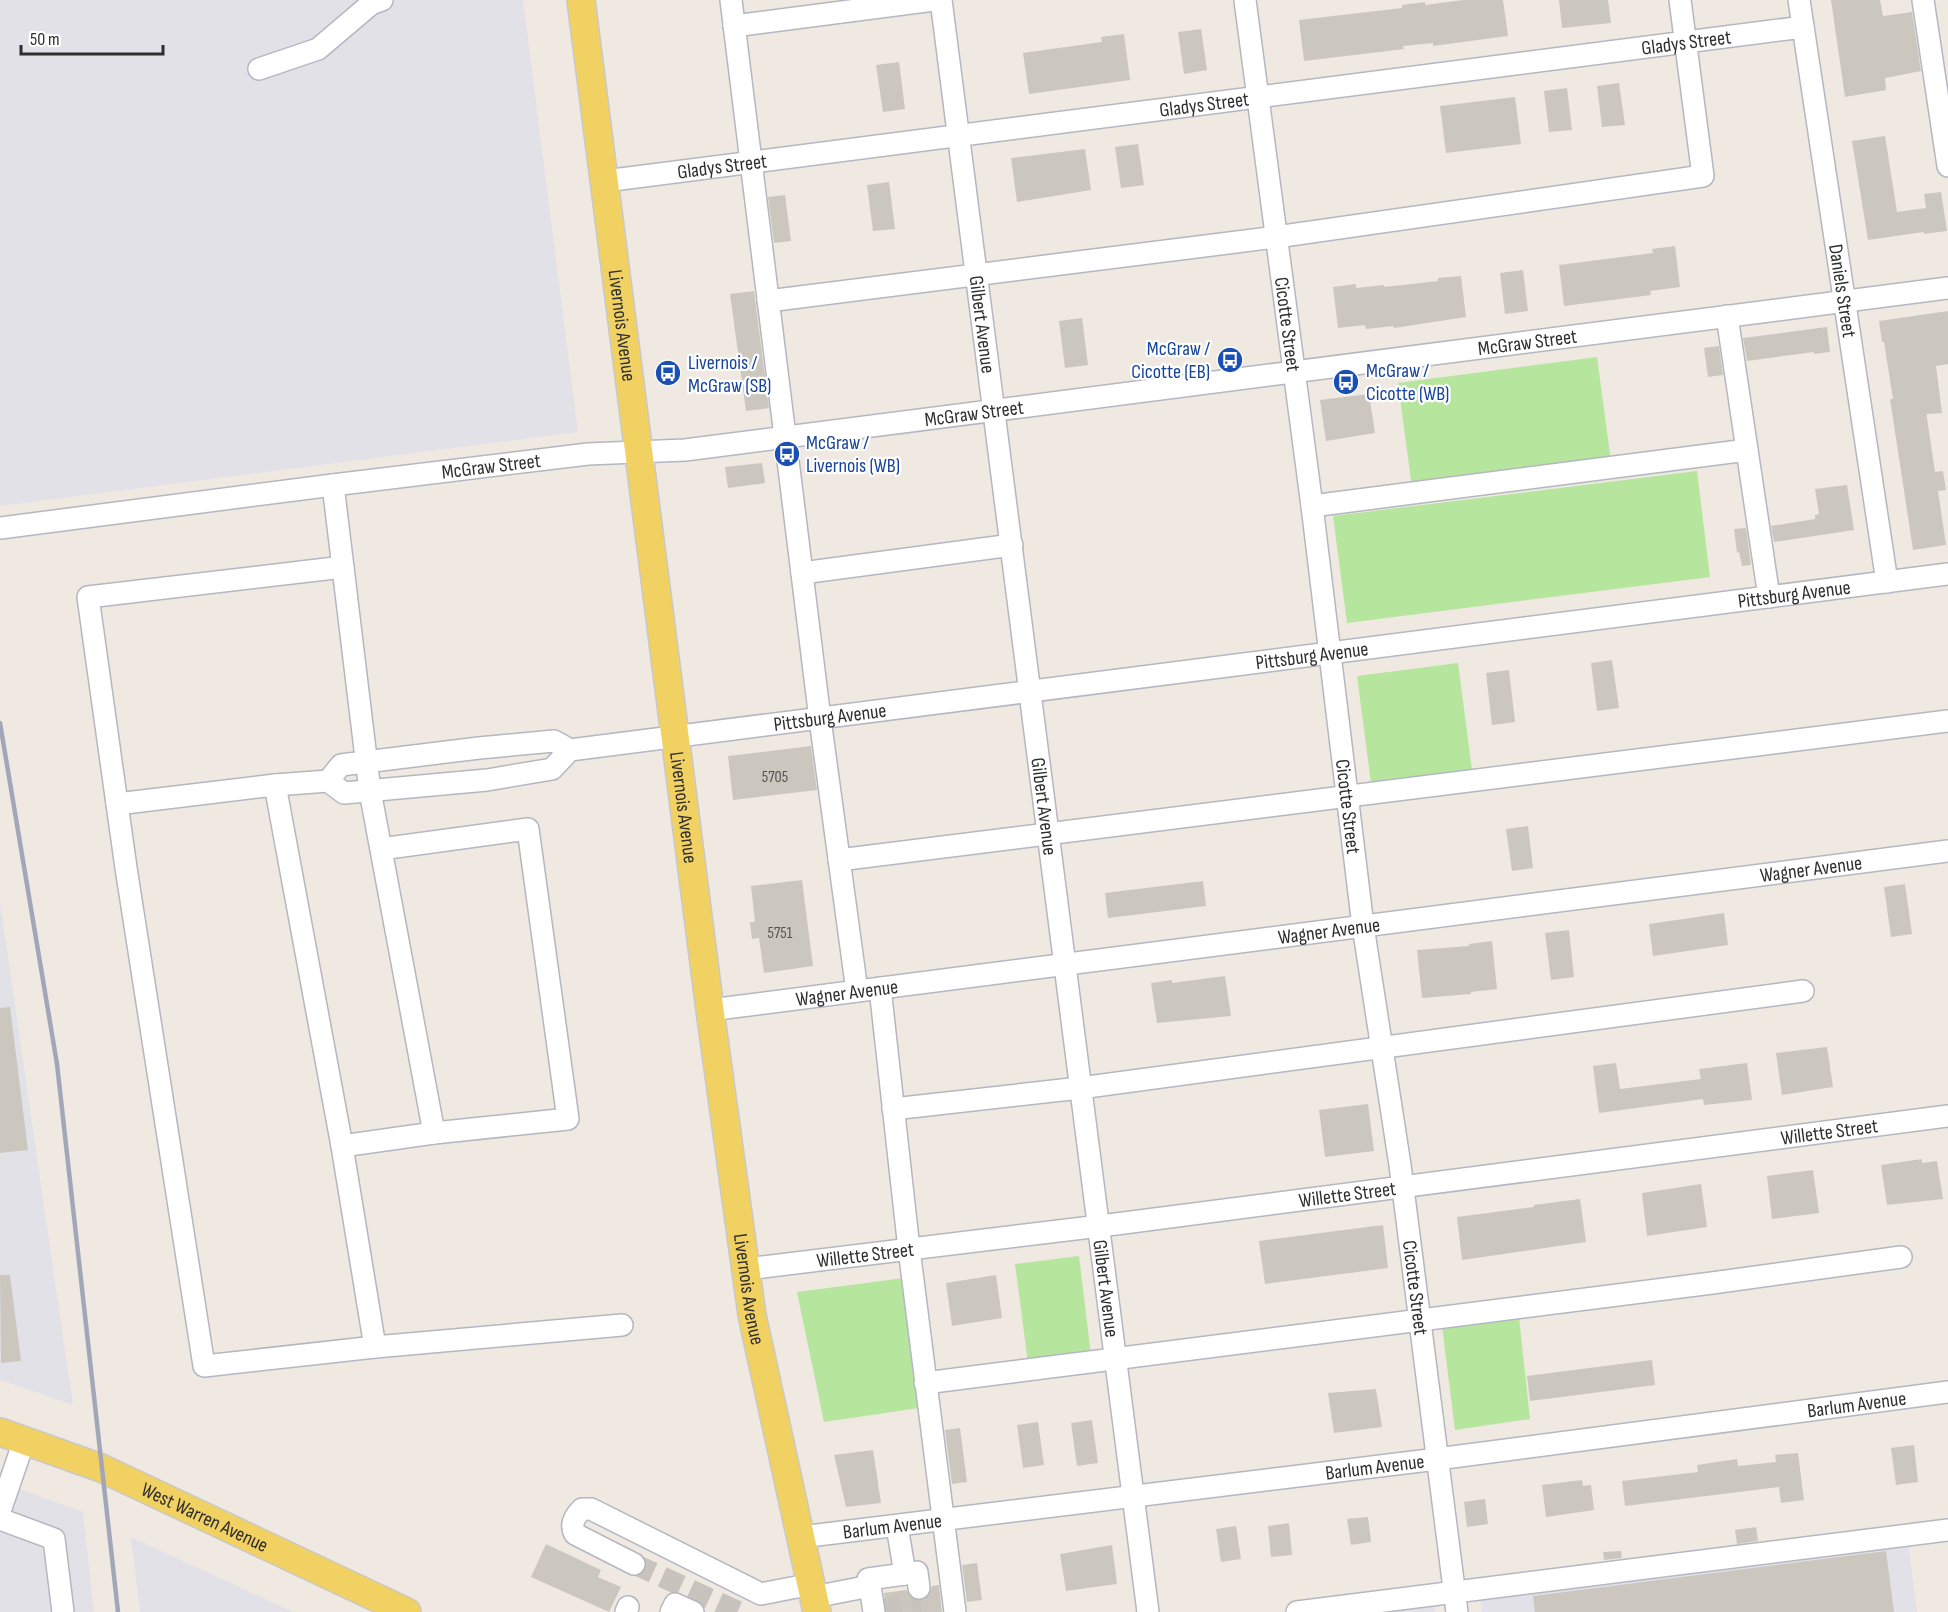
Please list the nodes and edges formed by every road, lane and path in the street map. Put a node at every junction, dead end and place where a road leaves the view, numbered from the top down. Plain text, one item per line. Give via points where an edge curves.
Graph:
1 (581, 0) edge
2 (731, 0) edge
3 (934, 0) edge
4 (941, 0) edge
5 (1245, 0) edge
6 (1680, 0) edge
7 (1799, 0) edge
8 (1923, 0) edge
9 (376, 2) edge
10 (734, 26) junction
11 (1803, 27) junction
12 (1686, 42) junction
13 (259, 69) dead end
14 (1258, 98) junction
15 (958, 137) junction
16 (751, 163) junction
17 (1948, 166) edge
18 (604, 181) junction
19 (1276, 237) junction
20 (976, 274) junction
21 (1948, 288) edge
22 (768, 301) junction
23 (1845, 301) junction
24 (1727, 316) junction
25 (1294, 372) junction
26 (995, 411) junction
27 (785, 438) junction
28 (1747, 450) junction
29 (639, 451) junction
30 (333, 485) junction
31 (1312, 506) junction
32 (0, 528) edge
33 (1012, 545) junction
34 (343, 567) junction
35 (802, 573) junction
36 (1948, 574) edge
37 (1887, 582) junction
38 (1769, 597) junction
39 (1329, 654) junction
40 (1030, 692) junction
41 (819, 719) junction
42 (1948, 721) edge
43 (675, 737) junction
44 (570, 750) junction
45 (366, 762) junction
46 (328, 781) junction
47 (275, 785) junction
48 (370, 791) junction
49 (1348, 798) junction
50 (117, 804) junction
51 (1047, 833) junction
52 (381, 849) junction
53 (1948, 851) edge
54 (839, 860) junction
55 (1363, 926) junction
56 (1064, 964) junction
57 (880, 988) junction
58 (857, 991) junction
59 (1803, 991) dead end
60 (710, 1010) junction
61 (1382, 1049) junction
62 (1080, 1088) junction
63 (893, 1109) junction
64 (1948, 1116) edge
65 (434, 1133) junction
66 (342, 1146) junction
67 (1402, 1186) junction
68 (1098, 1226) junction
69 (909, 1250) junction
70 (1901, 1257) dead end
71 (746, 1269) junction
72 (1420, 1321) junction
73 (622, 1325) dead end
74 (375, 1347) junction
75 (1116, 1359) junction
76 (925, 1383) junction
77 (1948, 1392) edge
78 (12, 1436) edge
79 (1437, 1459) junction
80 (1134, 1497) junction
81 (0, 1511) edge
82 (0, 1519) edge
83 (942, 1521) junction
84 (897, 1526) junction
85 (1948, 1530) edge
86 (801, 1537) junction
87 (634, 1563) tunnel mouth
88 (870, 1586) junction
89 (815, 1598) edge
90 (1456, 1602) edge
91 (876, 1611) edge
92 (63, 1612) edge
93 (406, 1612) edge
94 (671, 1612) edge
95 (693, 1612) edge
96 (955, 1612) edge
97 (1148, 1612) edge
98 (1297, 1612) edge

1 - 18 main road, Livernois Avenue
2 - 10 street
3 - 10 street
4 - 15 street, Gilbert Avenue
5 - 14 street, Cicotte Street
6 - 12 street
7 - 11 street, Daniels Street
8 - 17 street
9 - 13 street via 318,49
10 - 16 street
11 - 12 street, Gladys Street
11 - 23 street, Daniels Street
12 - 14 street, Gladys Street
12 - 19 street via 1703,176
14 - 15 street, Gladys Street
14 - 19 street, Cicotte Street
15 - 16 street, Gladys Street
15 - 20 street, Gilbert Avenue
16 - 18 street, Gladys Street
16 - 22 street
18 - 29 main road, Livernois Avenue
19 - 20 street
19 - 25 street, Cicotte Street
20 - 22 street
20 - 26 street, Gilbert Avenue
21 - 23 street, McGraw Street
22 - 27 street
23 - 24 street, McGraw Street
23 - 37 street, Daniels Street
24 - 25 street, McGraw Street
24 - 28 street
25 - 26 street, McGraw Street
25 - 31 street, Cicotte Street
26 - 27 street, McGraw Street
26 - 33 street, Gilbert Avenue
27 - 29 street, McGraw Street via 685,450
27 - 35 street
28 - 31 street
28 - 38 street
29 - 30 street, McGraw Street
29 - 43 main road, Livernois Avenue
30 - 32 street, McGraw Street
30 - 34 street
31 - 39 street, Cicotte Street
33 - 35 street
33 - 40 street, Gilbert Avenue
34 - 45 street
34 - 50 street via 88,597
35 - 41 street
36 - 37 street, Pittsburg Avenue
37 - 38 street, Pittsburg Avenue
38 - 39 street, Pittsburg Avenue
39 - 40 street, Pittsburg Avenue
39 - 49 street, Cicotte Street
40 - 41 street, Pittsburg Avenue
40 - 51 street, Gilbert Avenue
41 - 43 street, Pittsburg Avenue
41 - 54 street
42 - 49 street
43 - 44 street, Pittsburg Avenue
43 - 60 main road, Livernois Avenue
44 - 45 street via 554,741
44 - 48 street via 552,769 487,780
45 - 46 street via 341,765
45 - 48 street
46 - 47 street
46 - 48 street via 344,793
47 - 50 street
47 - 66 street
48 - 52 street
49 - 51 street
49 - 55 street, Cicotte Street
50 - 74 street via 204,1366
51 - 54 street
51 - 56 street, Gilbert Avenue
52 - 65 street
52 - 65 street via 528,829 568,1119
53 - 55 street, Wagner Avenue
54 - 58 street
55 - 56 street, Wagner Avenue
55 - 61 street, Cicotte Street
56 - 57 street, Wagner Avenue
56 - 62 street, Gilbert Avenue
57 - 58 street, Wagner Avenue
57 - 63 street
58 - 60 street, Wagner Avenue
59 - 61 street
60 - 71 main road, Livernois Avenue
61 - 62 street
61 - 67 street, Cicotte Street
62 - 63 street
62 - 68 street, Gilbert Avenue
63 - 69 street
64 - 67 street, Willette Street
65 - 66 street
66 - 74 street
67 - 68 street, Willette Street
67 - 72 street, Cicotte Street
68 - 69 street, Willette Street
68 - 75 street, Gilbert Avenue
69 - 71 street, Willette Street
69 - 76 street
70 - 72 street
71 - 86 main road, Livernois Avenue
72 - 75 street
72 - 79 street, Cicotte Street
73 - 74 street
75 - 76 street
75 - 80 street, Gilbert Avenue
76 - 83 street
77 - 79 street, Barlum Avenue
78 - 81 street
78 - 93 main road, West Warren Avenue via 101,1468
79 - 80 street, Barlum Avenue
79 - 90 street, Cicotte Street
80 - 83 street, Barlum Avenue
80 - 97 street, Gilbert Avenue
82 - 92 street via 54,1539
83 - 84 street, Barlum Avenue
83 - 96 street
84 - 86 street, Barlum Avenue
84 - 88 street via 912,1581 868,1579
85 - 90 street
86 - 89 main road, Livernois Avenue
87 - 89 street via 575,1534 573,1521 577,1514 582,1509 591,1509 761,1593
88 - 89 street
88 - 91 street
90 - 98 street
94 - 95 street via 675,1604

